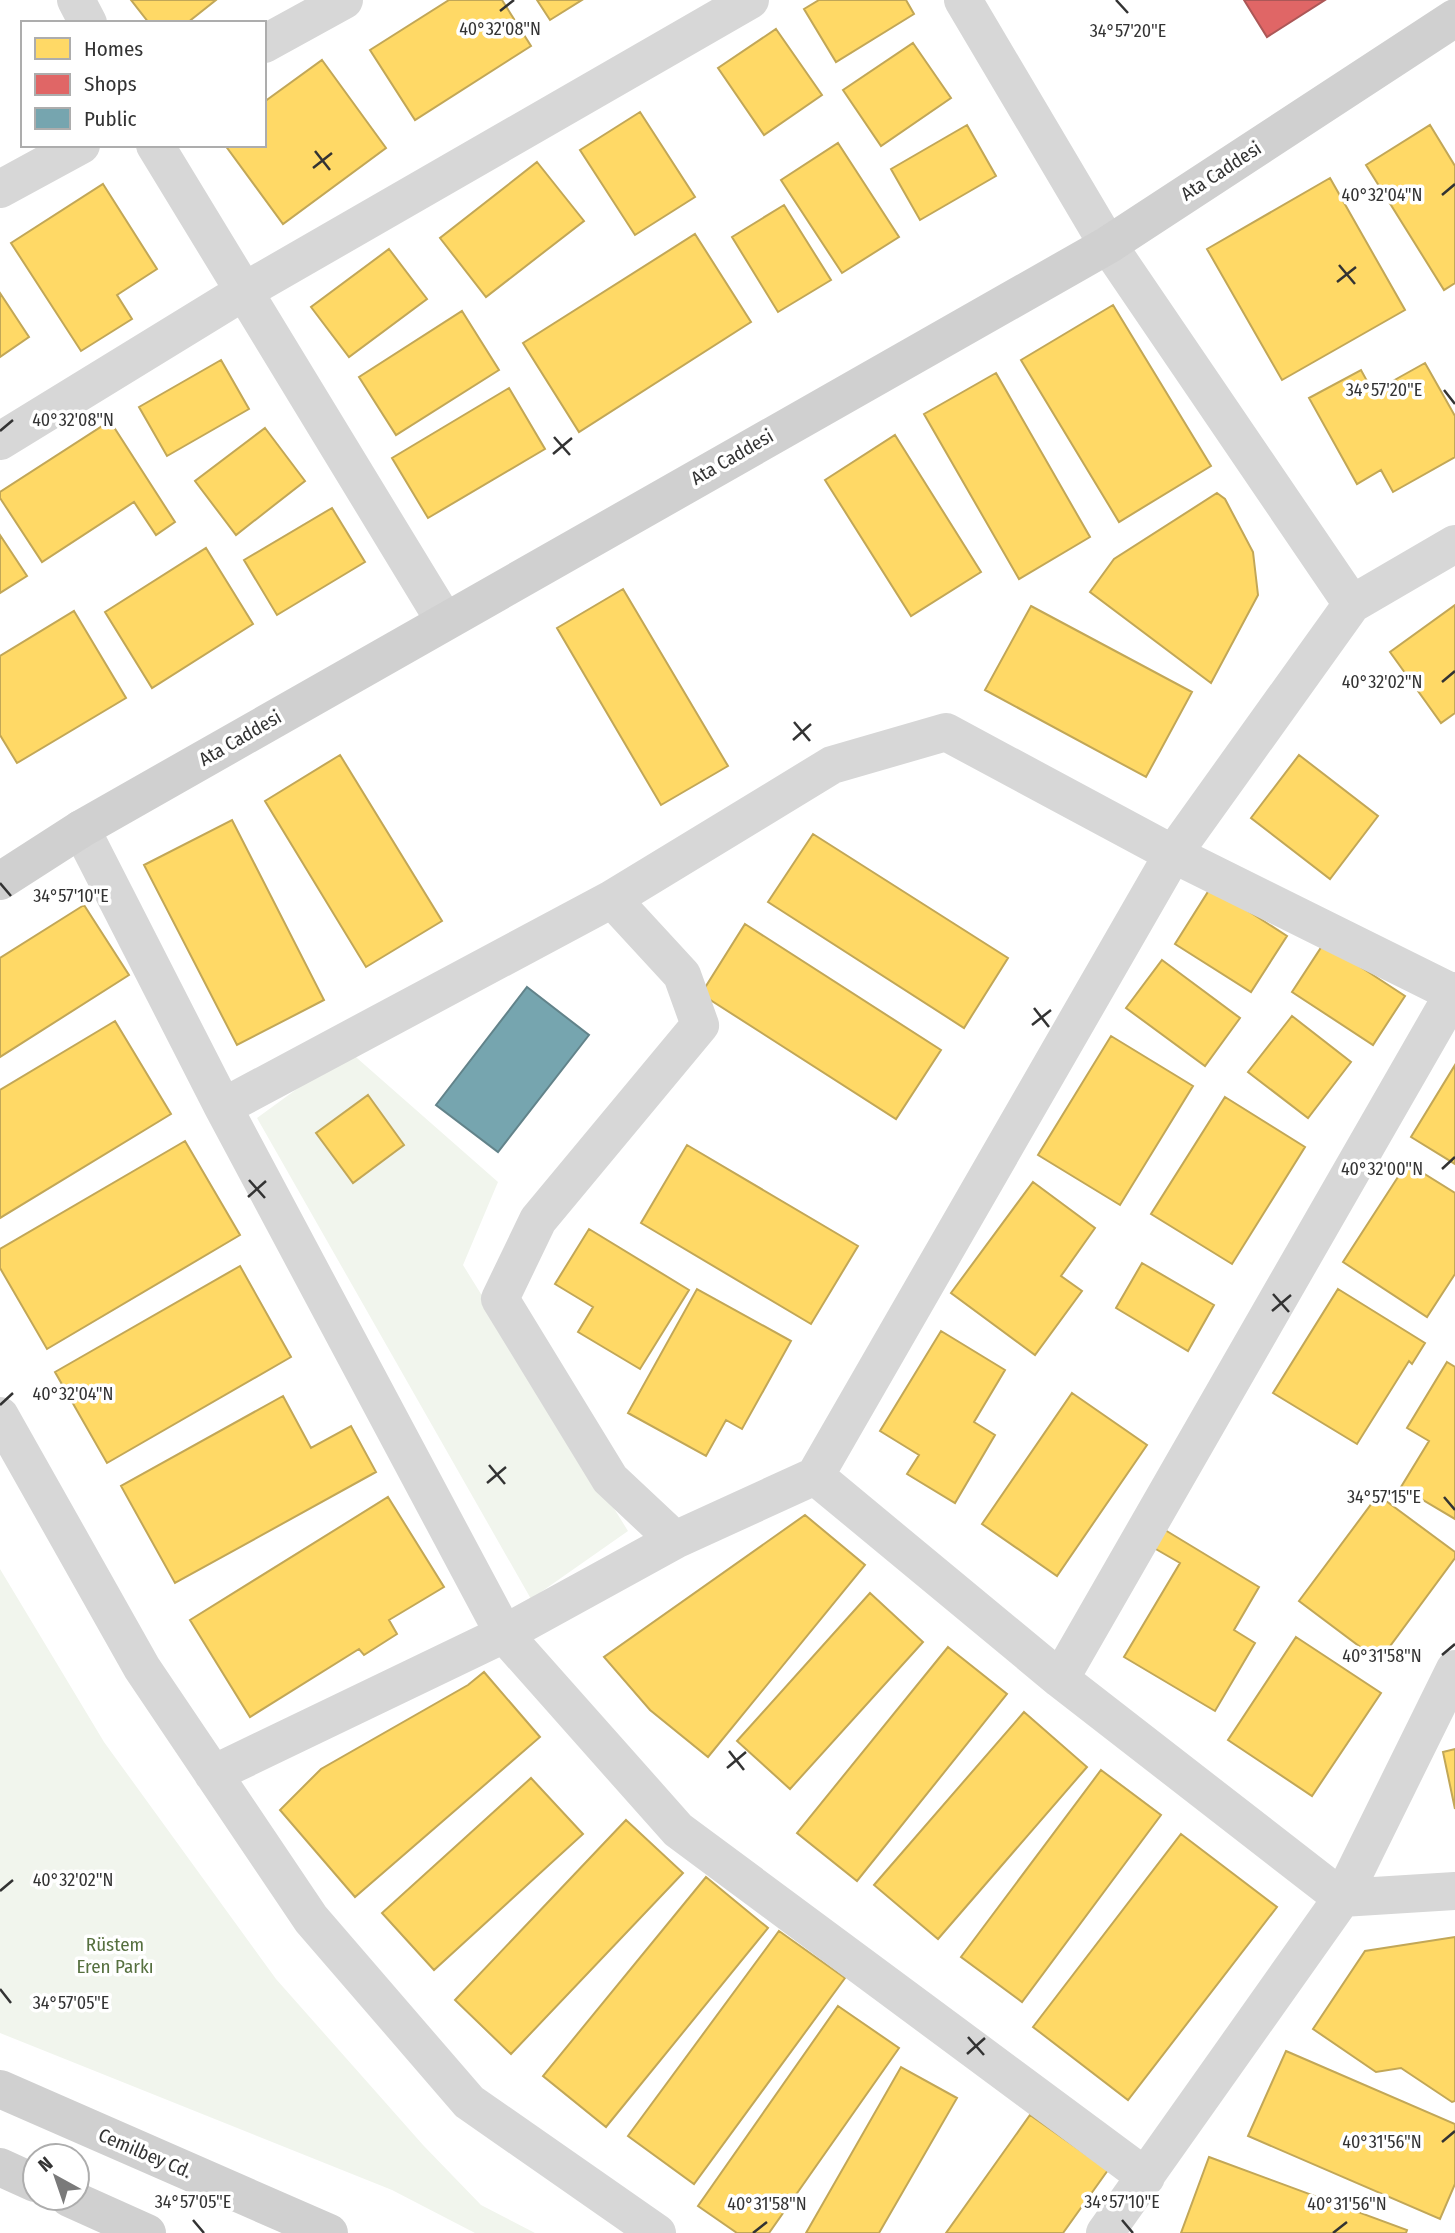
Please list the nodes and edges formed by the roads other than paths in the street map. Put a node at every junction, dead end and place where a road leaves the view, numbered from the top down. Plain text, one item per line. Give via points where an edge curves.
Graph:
1 (76, 0) edge
2 (344, 0) edge
3 (750, 0) edge
4 (963, 0) edge
5 (1442, 0) edge
6 (1455, 18) edge
7 (87, 21) edge
8 (266, 43) edge
9 (77, 147) edge
10 (156, 147) edge
11 (0, 189) edge
12 (1108, 245) junction
13 (243, 292) junction
14 (0, 441) edge
15 (1455, 544) edge
16 (1352, 604) junction
17 (444, 620) junction
18 (81, 829) junction
19 (1173, 854) junction
20 (0, 881) edge
21 (612, 900) junction
22 (1454, 993) edge
23 (223, 1107) junction
24 (0, 1416) edge
25 (815, 1476) junction
26 (675, 1540) junction
27 (504, 1634) junction
28 (1455, 1669) edge
29 (1060, 1679) junction
30 (214, 1774) junction
31 (1455, 1891) edge
32 (1342, 1898) junction
33 (0, 2089) edge
34 (0, 2167) edge
35 (21, 2177) edge
36 (1146, 2177) junction
37 (91, 2208) edge
38 (147, 2233) edge
39 (329, 2233) edge
40 (657, 2233) edge
41 (1105, 2233) edge

1 - 7 street
2 - 8 street
3 - 13 street
4 - 12 street
5 - 6 street
6 - 12 street, Ata Caddesi
9 - 11 street
10 - 13 street
12 - 16 street
12 - 17 street, Ata Caddesi
13 - 14 street
13 - 17 street
15 - 16 street
16 - 19 street
17 - 18 street, Ata Caddesi
18 - 20 street, Ata Caddesi
18 - 23 street
19 - 21 street via 946,732 832,765
19 - 22 street
19 - 25 street
21 - 23 street
21 - 26 street via 682,975 700,1025 538,1220 500,1299 610,1479
22 - 29 street
23 - 27 street
24 - 30 street via 142,1668
25 - 26 street
25 - 29 street
26 - 27 street
27 - 30 street
27 - 36 street via 678,1830
28 - 32 street
29 - 32 street
30 - 40 street via 311,1919 469,2102
31 - 32 street
32 - 36 street
33 - 39 street, Cemilbey Cd.
34 - 35 street
36 - 41 street
37 - 38 street

